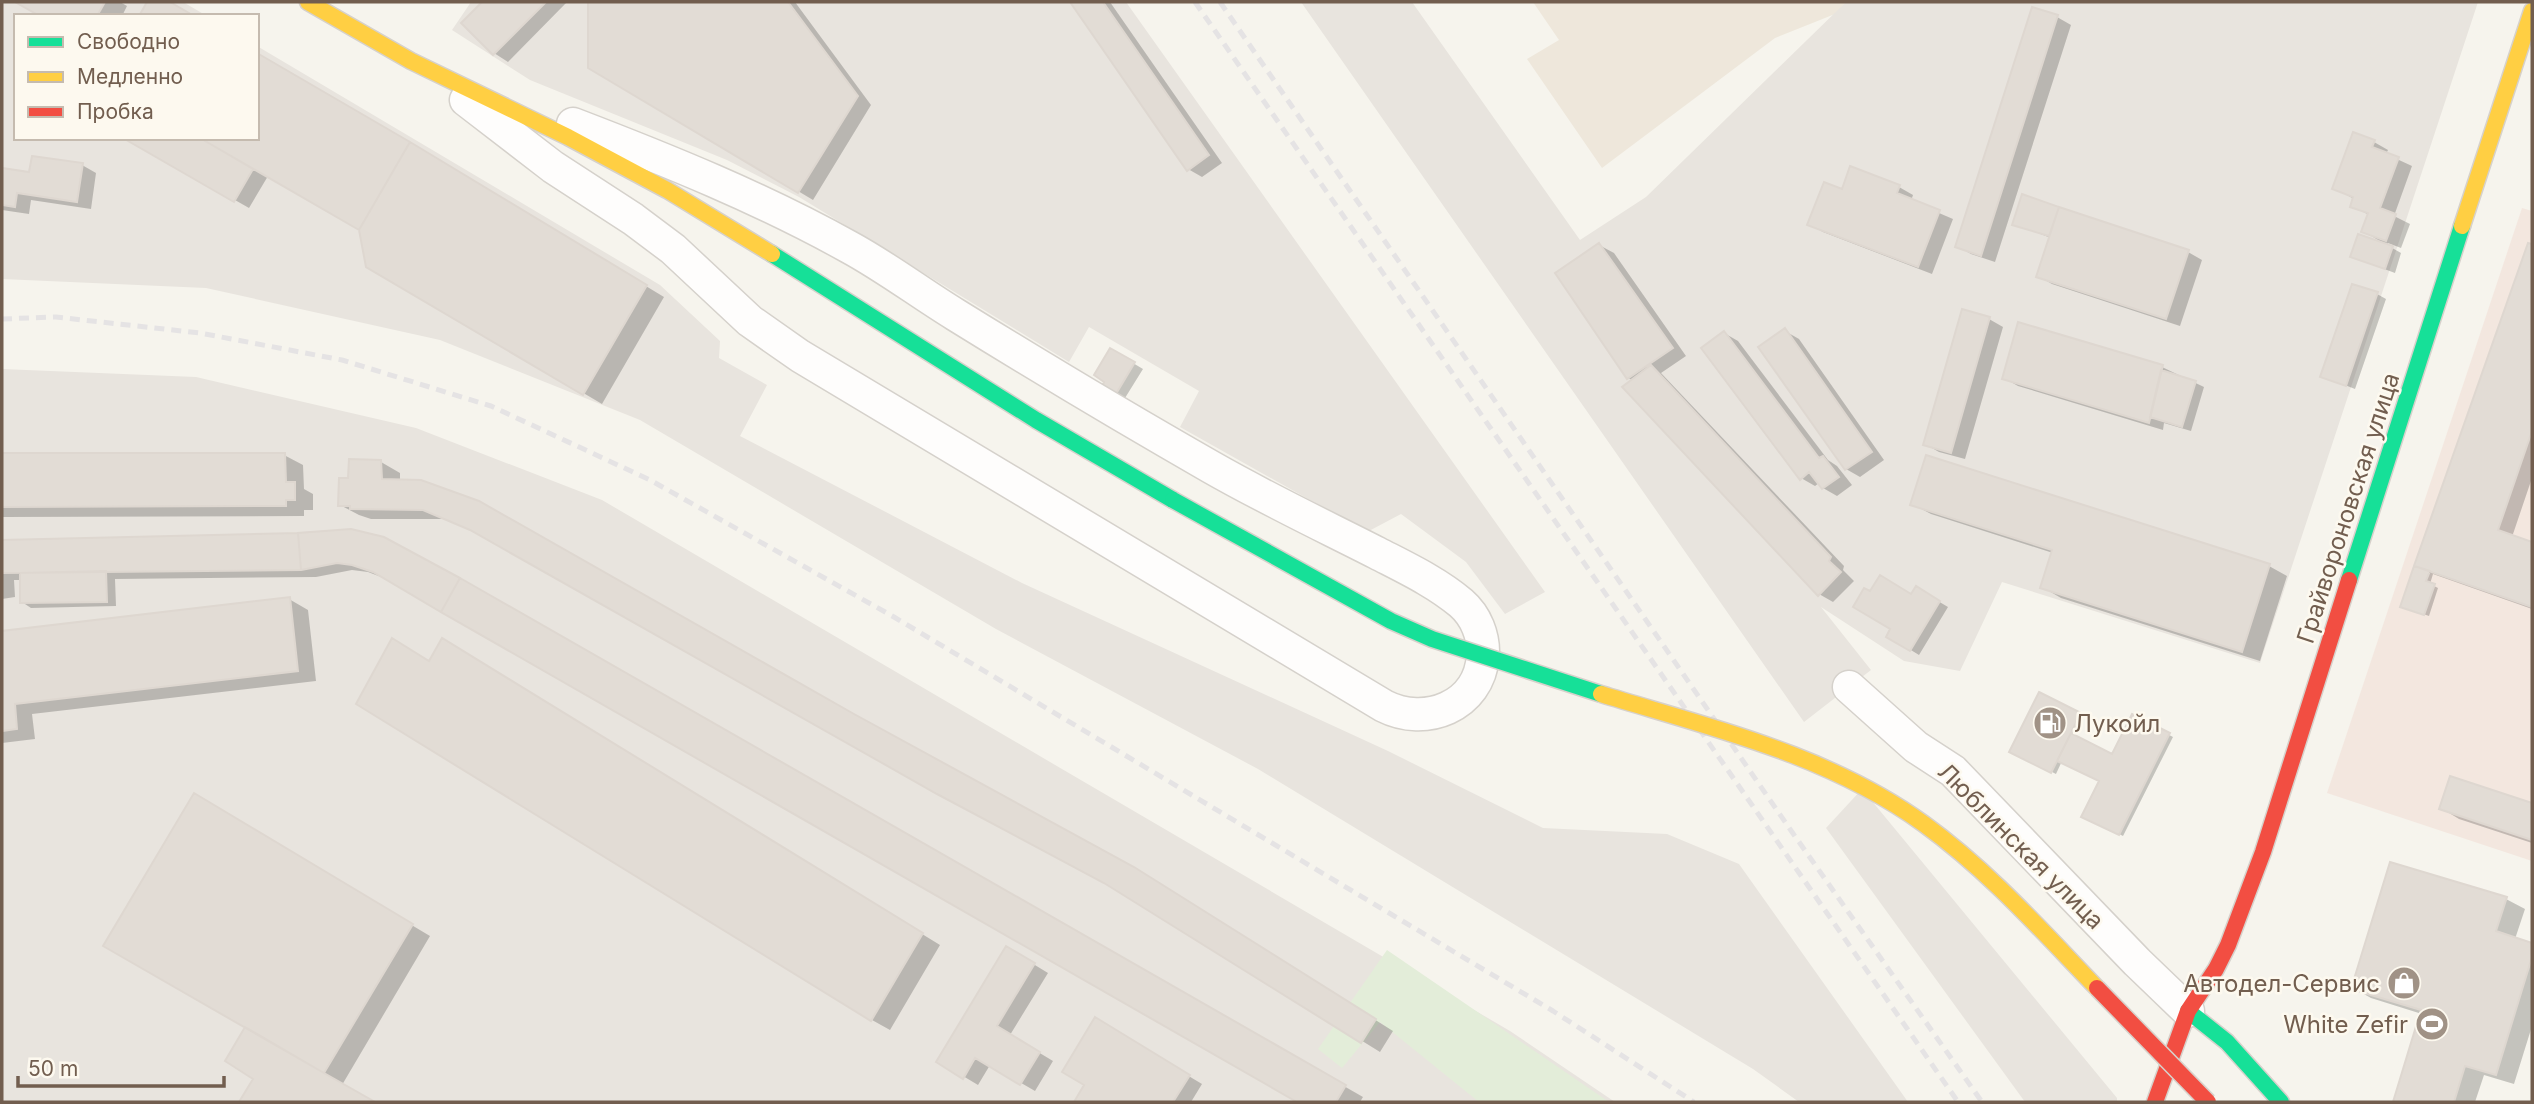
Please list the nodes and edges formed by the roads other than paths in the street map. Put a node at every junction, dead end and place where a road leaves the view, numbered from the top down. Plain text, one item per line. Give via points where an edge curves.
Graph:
1 (309, 2) edge
2 (2532, 11) edge
3 (427, 69) junction
4 (472, 89) junction
5 (1849, 687) dead end
6 (2188, 1011) junction
7 (2155, 1102) edge
8 (2208, 1102) edge
9 (2281, 1102) edge

1 - 3 main road
2 - 6 main road, Грайвороновская улица via 2263,852 2228,945
3 - 4 main road
3 - 4 street via 553,167 673,249 750,321 800,356 1384,706 1405,715 1427,715 1449,709 1468,695 1482,665 1476,621 1462,604 1425,578 1116,413 853,249 788,215 634,147
4 - 8 main road, bridge via 667,191 1036,420 1391,621 1503,664 1774,747 1868,790 1923,823 1967,858
5 - 6 street, Люблинская улица via 1916,747 1953,771
6 - 7 main road
6 - 9 main road, Люблинская улица via 2242,1055

